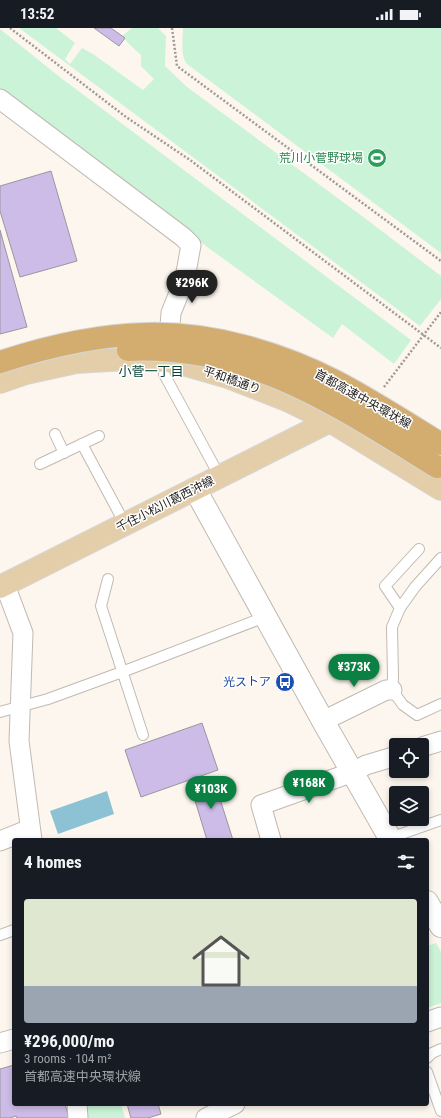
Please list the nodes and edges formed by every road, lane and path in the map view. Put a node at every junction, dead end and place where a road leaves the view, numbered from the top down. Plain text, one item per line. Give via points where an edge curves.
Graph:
1 (10, 28) edge
2 (172, 28) edge
3 (0, 99) edge
4 (441, 261) edge
5 (441, 312) edge
6 (423, 336) junction
7 (441, 348) edge
8 (0, 355) edge
9 (167, 359) junction
10 (0, 362) edge
11 (0, 375) edge
12 (0, 382) edge
13 (382, 389) dead end
14 (0, 397) edge
15 (330, 422) junction
16 (55, 434) dead end
17 (99, 436) dead end
18 (82, 444) junction
19 (441, 444) edge
20 (64, 453) junction
21 (439, 463) edge
22 (40, 464) dead end
23 (220, 477) junction
24 (194, 489) junction
25 (441, 489) edge
26 (125, 524) junction
27 (419, 549) dead end
28 (441, 558) edge
29 (108, 579) dead end
30 (2, 586) edge
31 (400, 608) junction
32 (266, 617) junction
33 (122, 672) junction
34 (392, 690) junction
35 (441, 704) edge
36 (21, 705) junction
37 (0, 712) edge
38 (323, 721) junction
39 (143, 735) dead end
40 (441, 741) edge
41 (429, 745) edge
42 (389, 758) edge
43 (353, 772) junction
44 (441, 820) edge
45 (31, 835) edge
46 (16, 838) edge
47 (270, 838) edge
48 (390, 838) edge
49 (394, 838) edge
50 (12, 839) edge
51 (0, 841) edge
52 (429, 905) edge
53 (441, 926) edge
54 (12, 931) edge
55 (0, 935) edge
56 (441, 1017) edge
57 (429, 1021) edge
58 (12, 1040) edge
59 (0, 1043) edge
60 (441, 1049) edge
61 (429, 1056) edge
62 (429, 1078) edge
63 (77, 1106) edge
64 (231, 1106) edge
65 (441, 1111) edge
66 (78, 1118) edge
67 (206, 1118) edge

1 - 6 path
2 - 4 path via 177,66
3 - 9 street via 191,245 185,278 171,313
5 - 6 path
6 - 7 path
6 - 13 path
8 - 9 main road, 平和橋通り via 101,334
9 - 12 main road, 平和橋通り via 76,362 26,373
9 - 14 main road via 30,387
9 - 15 main road, 平和橋通り via 197,379 228,377 287,400
9 - 21 main road, 平和橋通り via 260,365 348,402
9 - 23 lane
10 - 19 highway, 首都高速中央環状線, bridge via 48,348 120,335 167,335 213,340 262,352 336,381
11 - 21 highway, 首都高速中央環状線, bridge via 49,361 119,350 180,351 232,361 257,369 324,399
15 - 23 main road, 千住小松川葛西沖線
15 - 25 main road, 平和橋通り
16 - 20 lane
17 - 18 lane
18 - 20 lane
18 - 26 lane
20 - 22 lane
23 - 24 main road, 千住小松川葛西沖線
24 - 26 main road, 千住小松川葛西沖線
24 - 32 street
26 - 30 main road, 千住小松川葛西沖線
27 - 31 lane via 385,586
28 - 31 lane
29 - 33 lane via 101,606
30 - 36 street via 23,633
31 - 34 lane via 392,627
32 - 33 lane
32 - 38 street
33 - 36 lane via 48,699
33 - 39 lane
34 - 35 lane via 403,705 417,715
34 - 38 street via 386,690
36 - 37 lane
36 - 45 street via 19,741
38 - 43 street
40 - 41 street
42 - 43 street
43 - 47 street via 261,805
43 - 48 street
44 - 49 lane
45 - 46 street
50 - 51 street
52 - 53 street
54 - 55 lane
56 - 57 street
58 - 59 street
60 - 61 lane
62 - 65 lane
63 - 66 street
64 - 67 street

